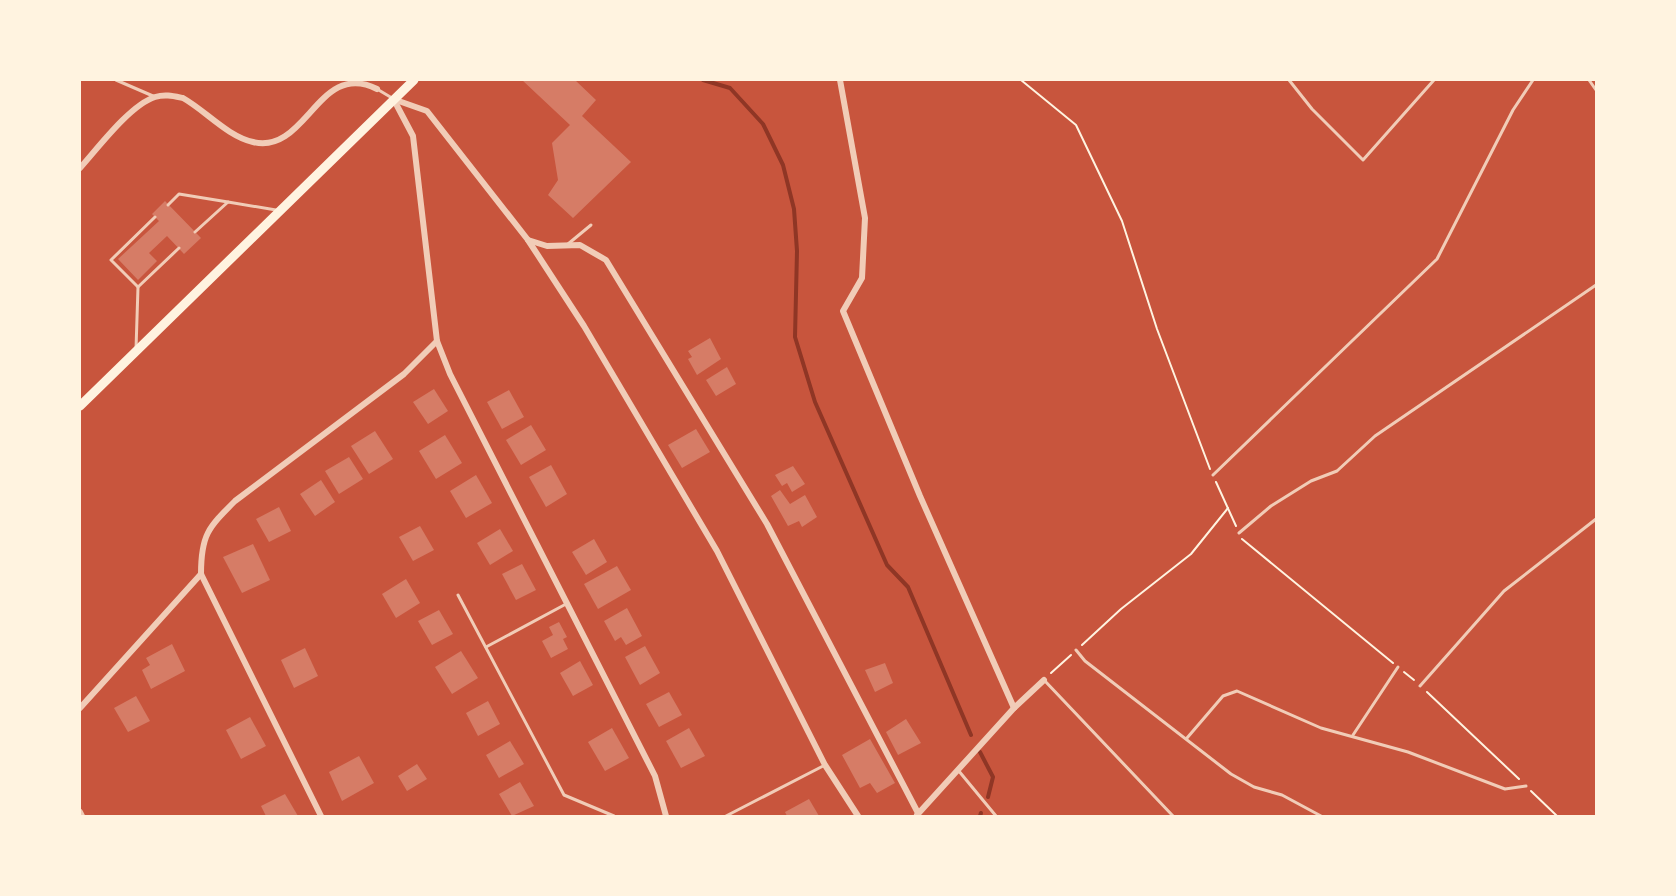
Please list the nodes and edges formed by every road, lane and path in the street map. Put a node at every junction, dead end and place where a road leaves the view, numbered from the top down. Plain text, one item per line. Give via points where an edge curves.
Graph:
1 (116, 80) edge
2 (414, 80) edge
3 (840, 80) edge
4 (1021, 80) edge
5 (1289, 80) edge
6 (1434, 80) edge
7 (1533, 80) edge
8 (1589, 80) edge
9 (377, 90) joint
10 (1596, 90) edge
11 (155, 97) junction
12 (393, 99) junction
13 (80, 168) edge
14 (494, 184) dead end
15 (488, 190) junction
16 (228, 202) junction
17 (168, 205) dead end
18 (281, 210) junction
19 (155, 218) dead end
20 (591, 225) dead end
21 (195, 232) dead end
22 (528, 240) junction
23 (567, 245) junction
24 (179, 248) dead end
25 (1596, 285) edge
26 (138, 287) junction
27 (437, 341) junction
28 (136, 351) junction
29 (80, 406) edge
30 (1213, 475) junction
31 (1228, 508) junction
32 (1596, 519) edge
33 (1239, 533) junction
34 (201, 574) junction
35 (458, 595) dead end
36 (566, 604) junction
37 (486, 647) junction
38 (1076, 650) junction
39 (1398, 667) junction
40 (1044, 680) junction
41 (1420, 686) junction
42 (80, 708) edge
43 (1014, 708) junction
44 (1353, 735) junction
45 (1186, 738) junction
46 (825, 765) junction
47 (958, 770) junction
48 (1526, 786) junction
49 (80, 812) edge
50 (917, 815) edge
51 (82, 816) edge
52 (321, 816) edge
53 (614, 816) edge
54 (666, 816) edge
55 (726, 816) edge
56 (858, 816) edge
57 (996, 816) edge
58 (1173, 816) edge
59 (1321, 816) edge
60 (1557, 816) edge

1 - 11 lane
2 - 12 highway
3 - 43 street via 865,218 862,278 843,311
4 - 30 path via 1076,125 1122,221 1156,329
5 - 6 lane via 1361,160
7 - 30 lane via 1513,110 1437,259
8 - 10 lane
9 - 11 street via 361,82 342,85 289,134 264,143 244,139 183,98
9 - 12 lane
11 - 13 street via 138,106
12 - 15 street via 427,111
12 - 18 highway
12 - 27 street via 413,136
14 - 15 lane
15 - 22 street
16 - 17 lane via 179,194
16 - 18 lane
16 - 21 lane
18 - 28 highway
19 - 26 lane via 111,260
20 - 23 lane
22 - 23 street via 547,246
22 - 46 street via 647,430 717,551
23 - 50 street via 580,245 606,260 767,524
24 - 26 lane
25 - 33 lane via 1375,436 1337,471 1311,481 1271,506
26 - 28 lane
27 - 34 street via 404,374 235,501 211,525 201,548
27 - 36 street
28 - 29 highway
30 - 31 path
31 - 33 path
31 - 38 path via 1191,554
32 - 41 lane via 1504,591
33 - 39 path via 1244,544
34 - 42 street
34 - 52 street
35 - 37 lane
36 - 37 lane
36 - 54 street via 655,776
37 - 53 lane via 564,795
38 - 40 path
38 - 45 lane
39 - 41 path
39 - 44 lane
40 - 43 street
40 - 58 lane
41 - 48 path
43 - 47 street
44 - 45 lane via 1321,728 1254,696 1234,692 1223,696
44 - 48 lane via 1505,789
45 - 59 lane via 1254,787 1282,795
46 - 55 lane
46 - 56 street
47 - 50 street
47 - 57 lane
48 - 60 path
49 - 51 street

